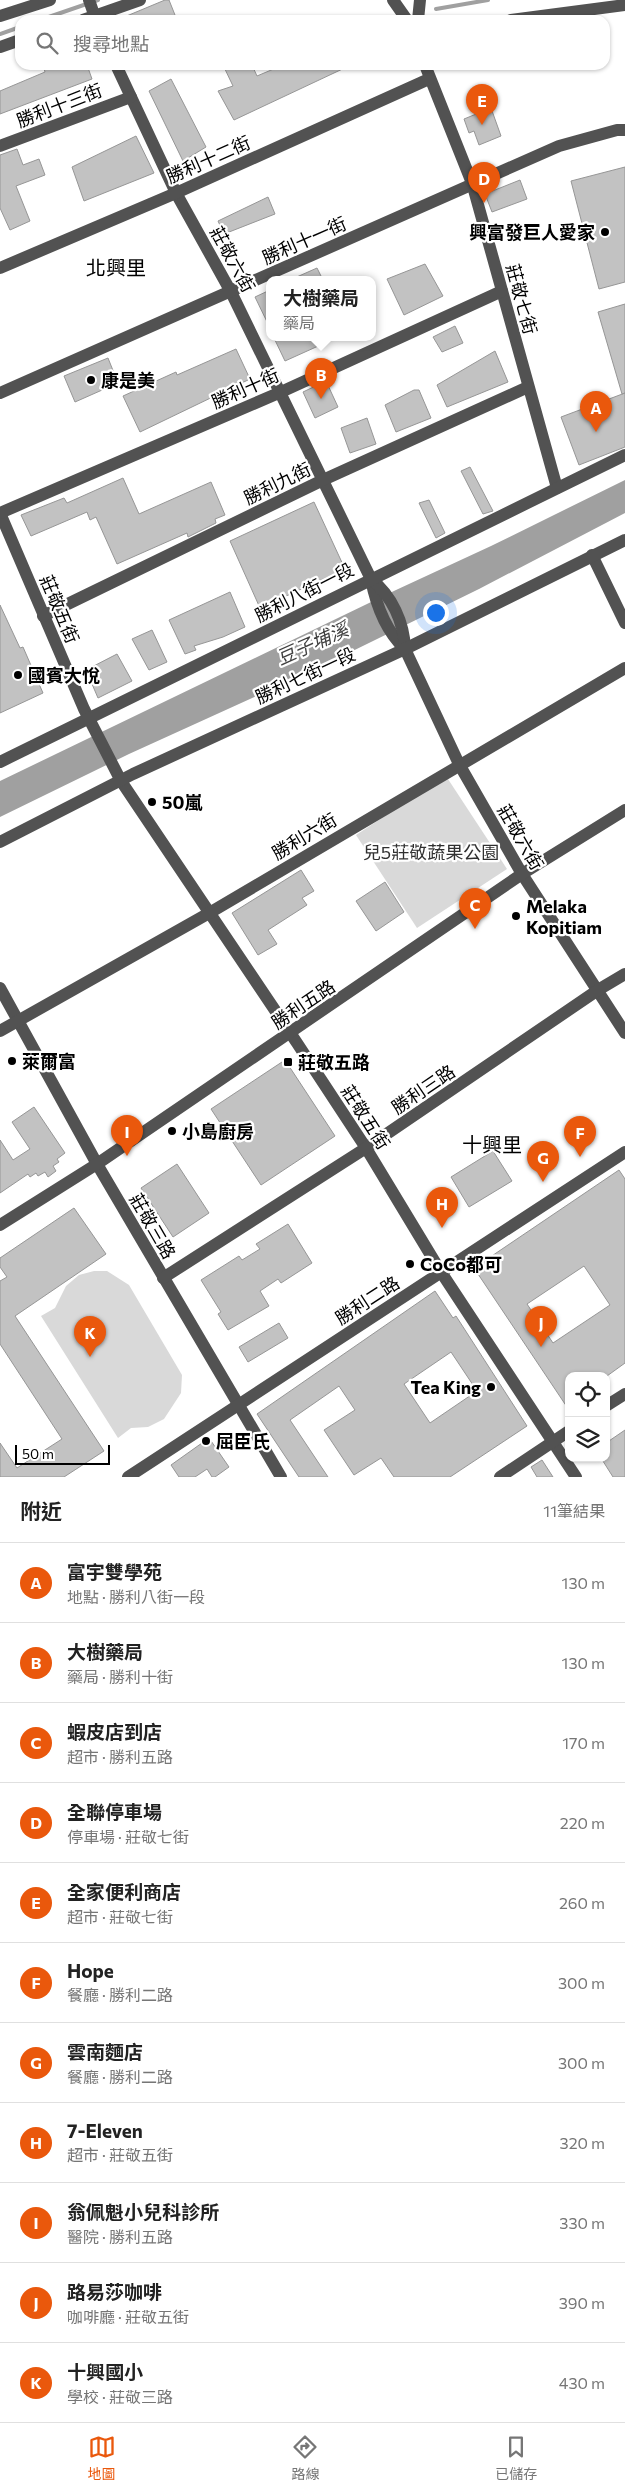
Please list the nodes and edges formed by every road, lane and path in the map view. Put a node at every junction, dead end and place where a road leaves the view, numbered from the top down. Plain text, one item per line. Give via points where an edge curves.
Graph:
1 (50, 0) edge
2 (90, 0) edge
3 (140, 0) edge
4 (420, 0) edge
5 (398, 2) edge
6 (625, 4) edge
7 (91, 15) edge
8 (101, 15) edge
9 (404, 15) edge
10 (418, 15) edge
11 (547, 15) edge
12 (0, 16) edge
13 (15, 42) edge
14 (0, 46) edge
15 (118, 70) edge
16 (426, 70) edge
17 (429, 80) junction
18 (131, 97) junction
19 (625, 130) edge
20 (0, 146) edge
21 (472, 183) junction
22 (176, 193) junction
23 (0, 268) edge
24 (266, 276) edge
25 (266, 276) edge
26 (502, 291) junction
27 (231, 292) junction
28 (528, 387) junction
29 (281, 392) junction
30 (0, 393) edge
31 (625, 455) edge
32 (323, 480) junction
33 (557, 488) junction
34 (0, 513) edge
35 (625, 540) edge
36 (592, 555) junction
37 (371, 579) junction
38 (380, 593) junction
39 (43, 616) junction
40 (625, 623) edge
41 (405, 649) junction
42 (625, 668) edge
43 (89, 719) junction
44 (0, 762) edge
45 (459, 764) junction
46 (121, 780) junction
47 (625, 810) edge
48 (0, 842) edge
49 (522, 874) junction
50 (211, 912) junction
51 (625, 974) edge
52 (0, 988) edge
53 (598, 990) junction
54 (20, 1021) junction
55 (0, 1031) edge
56 (291, 1033) junction
57 (625, 1033) edge
58 (366, 1148) junction
59 (625, 1152) edge
60 (97, 1164) junction
61 (0, 1225) edge
62 (441, 1272) junction
63 (163, 1278) junction
64 (625, 1394) edge
65 (610, 1403) edge
66 (238, 1406) junction
67 (565, 1434) edge
68 (552, 1442) junction
69 (128, 1477) edge
70 (281, 1477) edge
71 (500, 1477) edge
72 (576, 1477) edge

1 - 12 street
2 - 7 street
3 - 8 street
4 - 10 street
5 - 9 street
6 - 11 street
13 - 14 street
15 - 18 street, 莊敬六街
16 - 17 street, 莊敬七街
17 - 21 street, 莊敬七街
17 - 22 street, 勝利十二街
18 - 20 street, 勝利十三街
18 - 22 street, 莊敬六街
19 - 21 street, 勝利十一街 via 559,146
21 - 24 street, 勝利十一街
21 - 26 street, 莊敬七街
22 - 23 street, 勝利十二街
22 - 27 street, 莊敬六街
25 - 27 street, 勝利十一街
26 - 28 street, 莊敬七街
26 - 29 street, 勝利十街
27 - 29 street, 莊敬六街
27 - 30 street, 勝利十一街
28 - 32 street, 勝利九街
28 - 33 street, 莊敬七街
29 - 32 street, 莊敬六街
29 - 34 street, 勝利十街
31 - 33 street, 勝利八街一段
32 - 37 street, 莊敬六街
32 - 39 street, 勝利九街
33 - 37 street, 勝利八街一段
34 - 39 street, 莊敬五街
35 - 36 street, 勝利七街一段
36 - 40 street
36 - 41 street, 勝利七街一段
37 - 38 street
37 - 43 street, 勝利八街一段
38 - 41 street via 404,630
38 - 41 street via 391,636
39 - 43 street, 莊敬五街
41 - 45 street, 莊敬六街
41 - 46 street, 勝利七街一段
42 - 45 street, 勝利六街
43 - 44 street, 勝利八街一段
43 - 46 street, 莊敬五街
45 - 49 street, 莊敬六街
45 - 50 street, 勝利六街
46 - 48 street, 勝利七街一段
46 - 50 street, 莊敬五街
47 - 49 street, 勝利五路
49 - 53 street, 莊敬六街
49 - 56 street, 勝利五路
50 - 54 street, 勝利六街
50 - 56 street, 莊敬五街
51 - 53 street, 勝利三路
52 - 54 street, 莊敬三路
53 - 57 street, 莊敬六街
53 - 58 street, 勝利三路
54 - 55 street, 勝利六街
54 - 60 street, 莊敬三路
56 - 58 street, 莊敬五街
56 - 60 street, 勝利五路
58 - 62 street, 莊敬五街
58 - 63 street, 勝利三路
59 - 62 street, 勝利二路
60 - 61 street, 勝利五路
60 - 63 street, 莊敬三路
62 - 66 street, 勝利二路
62 - 68 street, 莊敬五街
63 - 66 street, 莊敬三路
64 - 65 street
66 - 69 street, 勝利二路
66 - 70 street, 莊敬三路
67 - 68 street
68 - 71 street
68 - 72 street, 莊敬五街

